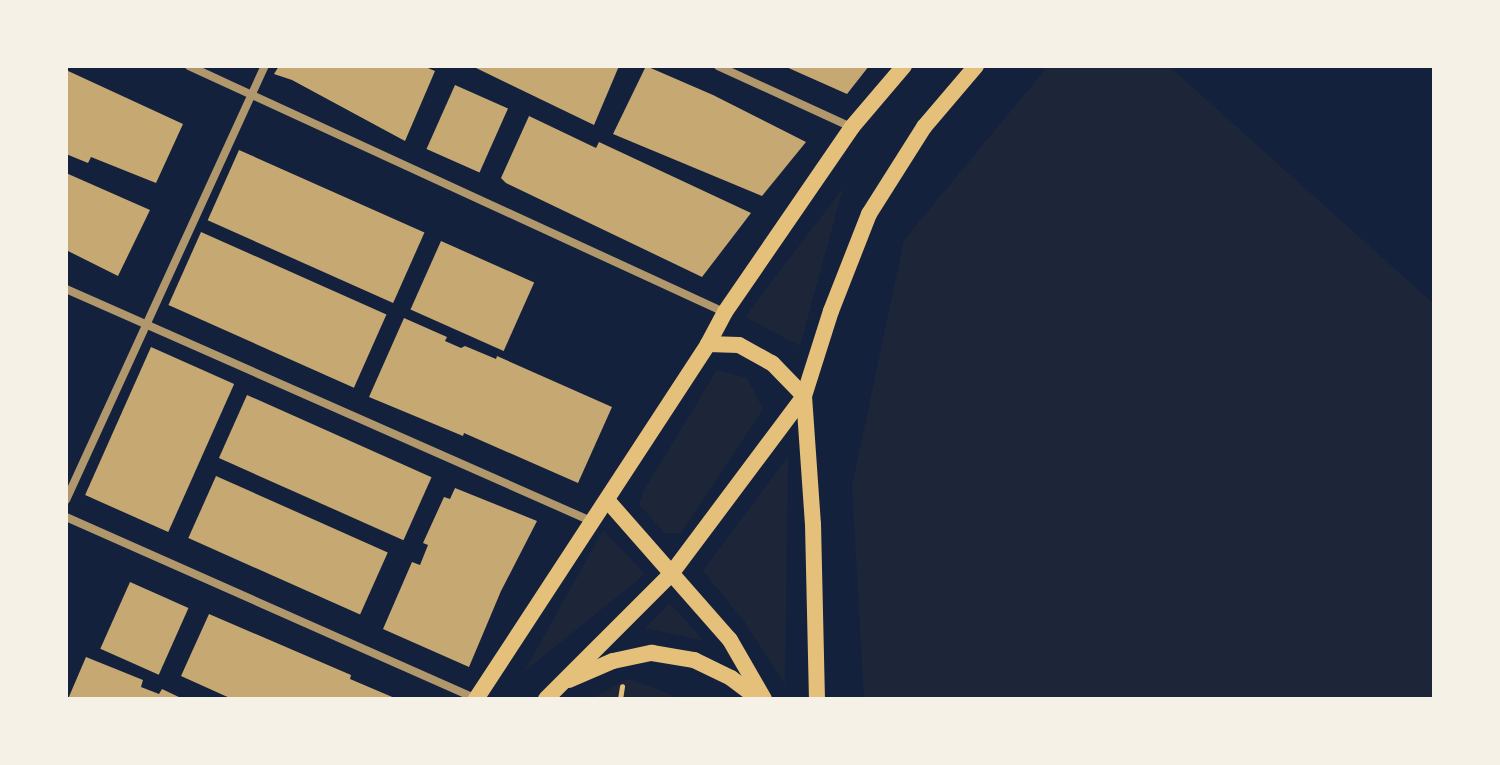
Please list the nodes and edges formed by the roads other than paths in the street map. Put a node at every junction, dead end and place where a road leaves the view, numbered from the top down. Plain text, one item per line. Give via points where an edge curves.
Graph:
1 (189, 66) edge
2 (265, 66) edge
3 (718, 66) edge
4 (904, 66) edge
5 (976, 66) edge
6 (253, 93) junction
7 (852, 127) junction
8 (66, 289) edge
9 (725, 312) junction
10 (145, 326) junction
11 (708, 344) junction
12 (804, 396) junction
13 (66, 500) edge
14 (607, 500) junction
15 (66, 517) edge
16 (591, 521) junction
17 (671, 574) junction
18 (561, 684) junction
19 (476, 699) edge
20 (546, 699) edge
21 (762, 699) edge
22 (817, 699) edge

1 - 6 street
2 - 6 street
3 - 7 street
4 - 7 main road
5 - 12 main road via 924,127 869,214
6 - 9 street
6 - 10 street
7 - 9 main road
8 - 10 street
9 - 11 main road
10 - 13 street
10 - 16 street
11 - 12 main road via 739,345 772,363
11 - 14 main road
12 - 17 main road
12 - 22 main road
14 - 16 main road
14 - 17 main road
15 - 19 street
16 - 19 main road
17 - 18 main road
17 - 21 main road via 730,640
18 - 20 main road
18 - 21 main road via 613,661 652,653 694,660

